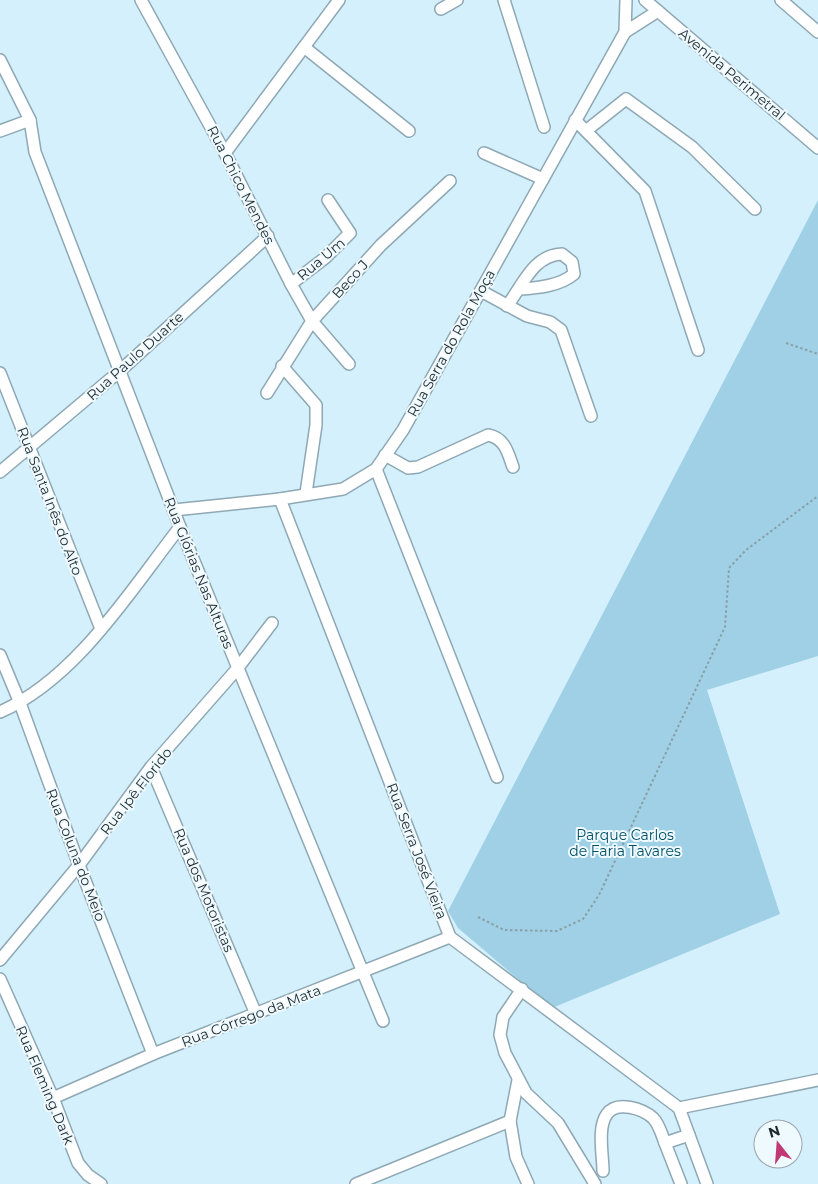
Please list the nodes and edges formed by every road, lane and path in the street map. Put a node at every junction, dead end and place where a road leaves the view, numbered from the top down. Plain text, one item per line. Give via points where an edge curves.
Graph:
1 (141, 0) edge
2 (339, 0) edge
3 (457, 0) edge
4 (504, 0) edge
5 (626, 0) edge
6 (645, 0) edge
7 (781, 0) edge
8 (441, 9) dead end
9 (658, 11) junction
10 (818, 31) edge
11 (625, 32) junction
12 (304, 47) junction
13 (0, 60) edge
14 (30, 120) junction
15 (576, 120) junction
16 (544, 127) dead end
17 (587, 130) junction
18 (0, 131) edge
19 (409, 131) dead end
20 (818, 148) edge
21 (225, 153) junction
22 (484, 153) dead end
23 (543, 179) junction
24 (450, 181) dead end
25 (328, 200) dead end
26 (755, 209) dead end
27 (268, 236) junction
28 (291, 284) junction
29 (520, 289) dead end
30 (481, 291) junction
31 (507, 306) junction
32 (312, 321) junction
33 (786, 343) dead end
34 (698, 350) dead end
35 (818, 354) edge
36 (349, 364) dead end
37 (282, 366) junction
38 (121, 370) junction
39 (0, 373) edge
40 (267, 393) dead end
41 (590, 416) dead end
42 (30, 448) junction
43 (386, 455) junction
44 (513, 467) dead end
45 (376, 469) junction
46 (0, 472) edge
47 (306, 494) junction
48 (818, 496) edge
49 (280, 499) junction
50 (174, 510) junction
51 (180, 526) junction
52 (272, 622) dead end
53 (100, 629) junction
54 (0, 655) edge
55 (238, 669) junction
56 (20, 703) junction
57 (0, 712) edge
58 (151, 767) junction
59 (497, 777) dead end
60 (80, 865) junction
61 (478, 918) dead end
62 (450, 937) junction
63 (0, 960) edge
64 (362, 973) junction
65 (0, 978) edge
66 (522, 990) junction
67 (256, 1014) junction
68 (382, 1021) dead end
69 (153, 1054) junction
70 (518, 1080) junction
71 (818, 1080) edge
72 (53, 1098) junction
73 (680, 1108) junction
74 (510, 1120) junction
75 (689, 1135) junction
76 (665, 1143) junction
77 (604, 1171) dead end
78 (101, 1184) edge
79 (356, 1184) edge
80 (528, 1184) edge
81 (595, 1184) edge
82 (681, 1184) edge
83 (707, 1184) edge

1 - 21 street, Rua Chico Mendes
2 - 12 street
3 - 8 street
4 - 16 street
5 - 11 street, Rua Serra do Rola Moça
6 - 9 street, Avenida Perimetral
7 - 10 street
9 - 11 street, Rua Serra do Rola Moça
9 - 20 street, Avenida Perimetral
11 - 15 street, Rua Serra do Rola Moça
12 - 19 street
12 - 21 street
13 - 14 street, Rua Glórias Nas Alturas
14 - 18 street
14 - 38 street, Rua Glórias Nas Alturas via 35,152
15 - 17 street
15 - 23 street, Rua Serra do Rola Moça
17 - 26 street via 626,99 692,147
17 - 34 street via 644,191
21 - 27 street, Rua Chico Mendes
22 - 23 street
23 - 30 street, Rua Serra do Rola Moça
24 - 32 street, Beco J via 381,244
25 - 28 street, Rua Um via 350,234
27 - 28 street, Rua Chico Mendes
27 - 38 street, Rua Paulo Duarte
28 - 32 street, Rua Chico Mendes
29 - 31 street
30 - 31 street
30 - 43 street, Rua Serra do Rola Moça
31 - 41 street via 550,322 561,330
32 - 36 street, Rua Chico Mendes
32 - 37 street, Beco J
33 - 35 path
37 - 40 street, Beco J
37 - 47 street via 316,405
38 - 42 street, Rua Paulo Duarte
38 - 50 street, Rua Glórias Nas Alturas
39 - 42 street, Rua Santa Inês do Alto
42 - 46 street, Rua Paulo Duarte
42 - 53 street, Rua Santa Inês do Alto
43 - 44 street via 408,468 418,468 488,435 503,443
43 - 45 street, Rua Serra do Rola Moça
45 - 47 street, Rua Serra do Rola Moça via 343,489
45 - 59 street
47 - 49 street, Rua Serra do Rola Moça
48 - 61 path via 746,550 729,568 724,627 599,895 584,918 557,931 504,930
49 - 50 street, Rua Serra do Rola Moça
49 - 62 street, Rua Serra José Vieira
50 - 51 street, Rua Glórias Nas Alturas
51 - 53 street
51 - 55 street, Rua Glórias Nas Alturas
52 - 55 street, Rua Ipê Florido
53 - 56 street via 60,672
54 - 56 street, Rua Coluna do Meio
55 - 58 street, Rua Ipê Florido
55 - 64 street, Rua Glórias Nas Alturas
56 - 57 street
56 - 60 street, Rua Coluna do Meio
58 - 60 street, Rua Ipê Florido
58 - 67 street, Rua dos Motoristas
60 - 63 street, Rua Ipê Florido
60 - 69 street, Rua Coluna do Meio
62 - 64 street, Rua Córrego da Mata
62 - 66 street, Rua Serra José Vieira
64 - 67 street, Rua Córrego da Mata
64 - 68 street, Rua Glórias Nas Alturas
65 - 72 street, Rua Fleming Dark
66 - 70 street via 503,1017 500,1034
66 - 73 street, Rua Serra José Vieira
67 - 69 street, Rua Córrego da Mata
69 - 72 street, Rua Córrego da Mata
70 - 74 street
70 - 81 street via 526,1094 558,1123
71 - 73 street
72 - 78 street, Rua Fleming Dark via 78,1163
73 - 75 street
74 - 79 street
74 - 80 street via 516,1156
75 - 76 street
75 - 83 street
76 - 77 street via 654,1119 643,1112 619,1107 612,1110 604,1119
76 - 82 street

